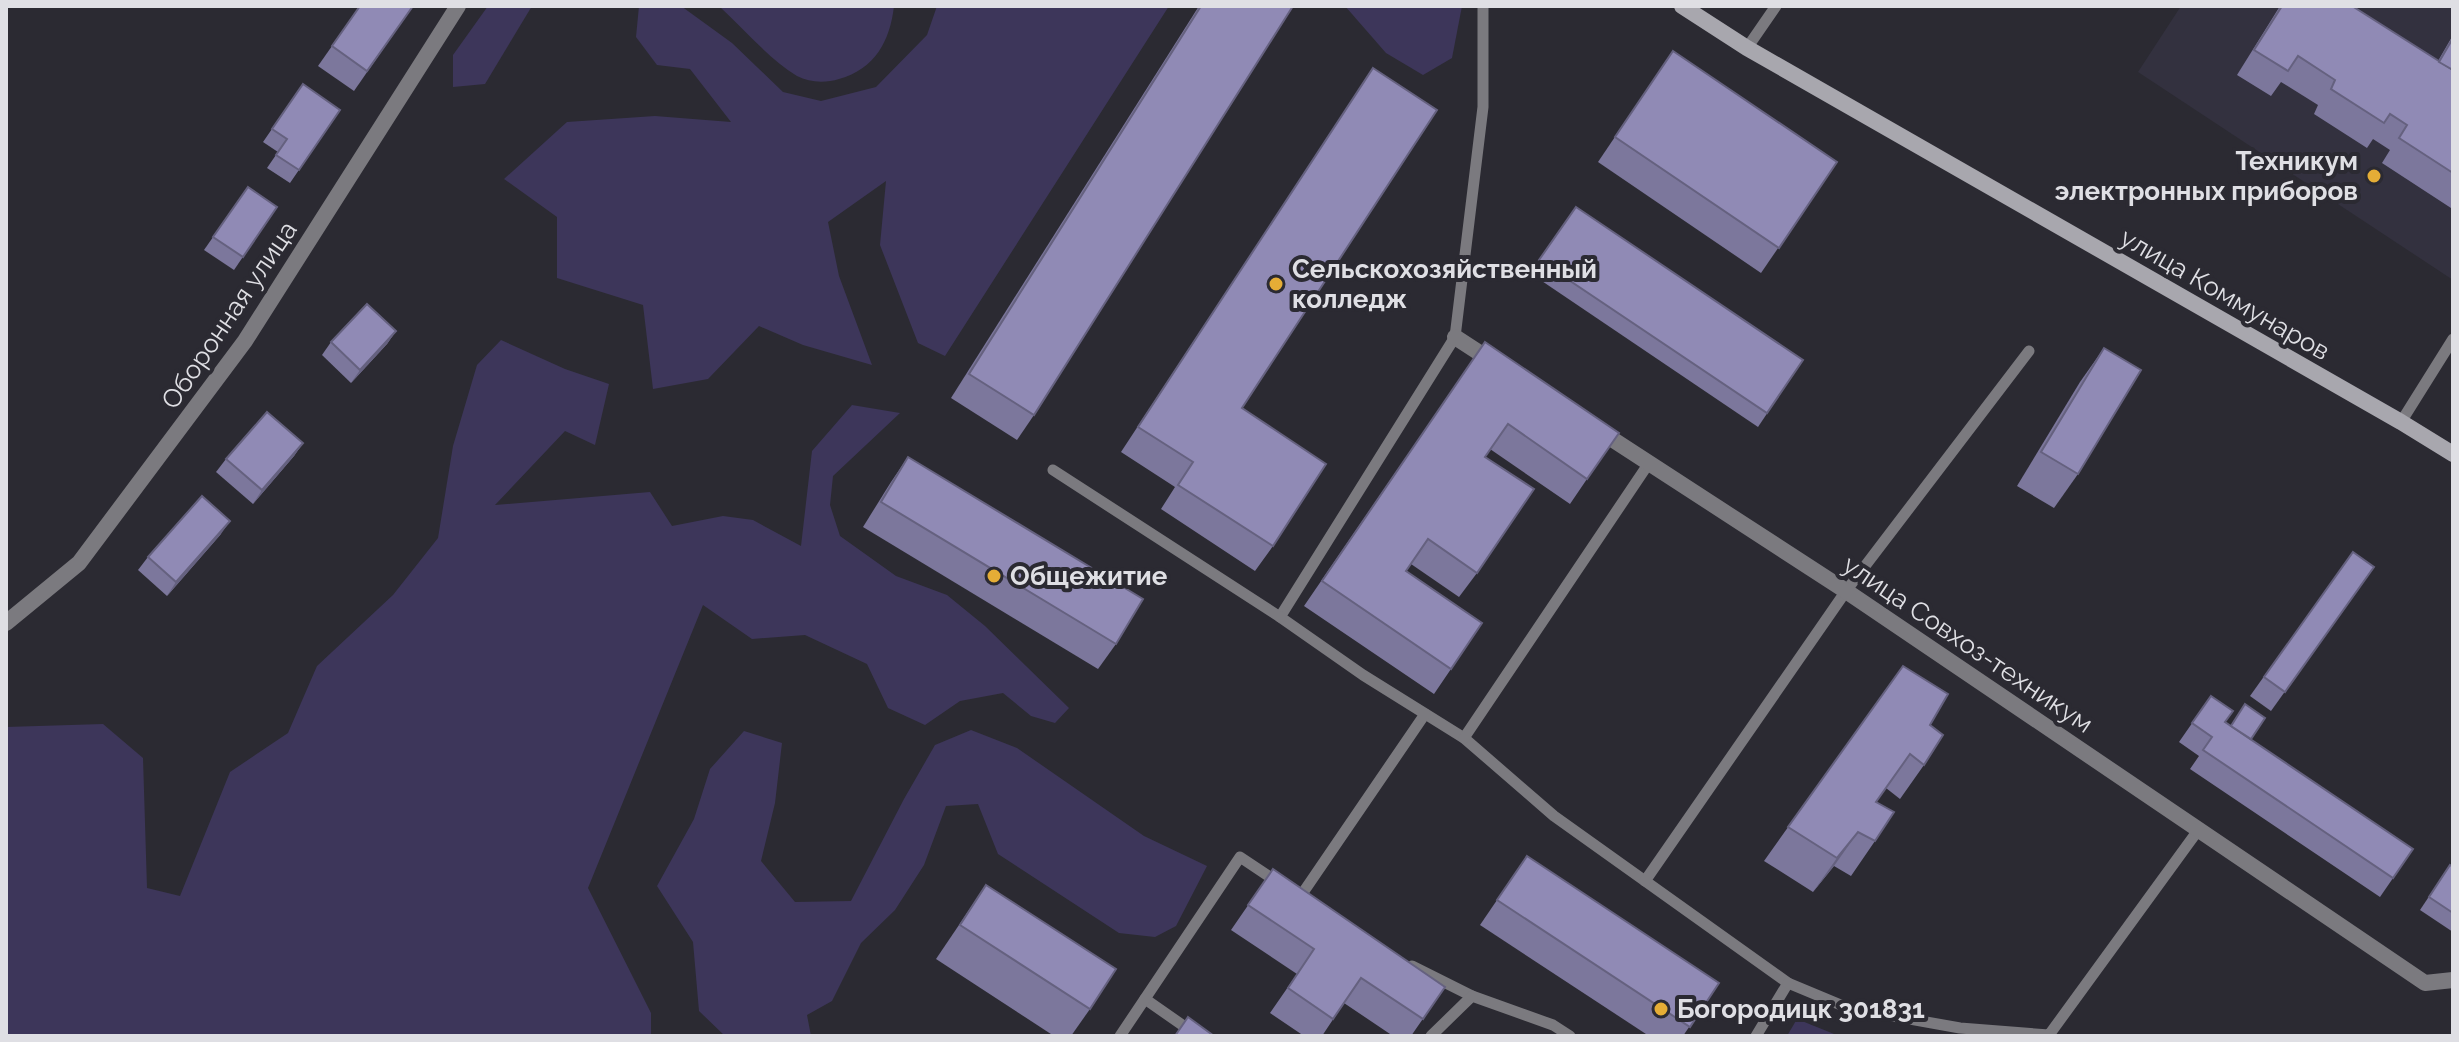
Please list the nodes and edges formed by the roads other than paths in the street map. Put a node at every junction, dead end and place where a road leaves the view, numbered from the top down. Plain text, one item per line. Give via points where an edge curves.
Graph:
1 (1483, 6) edge
2 (1682, 6) edge
3 (1776, 6) edge
4 (452, 8) edge
5 (1747, 48) junction
6 (1455, 337) junction
7 (2453, 339) edge
8 (2029, 351) dead end
9 (1507, 371) edge
10 (1584, 421) edge
11 (2401, 422) junction
12 (2453, 454) edge
13 (1649, 463) junction
14 (1053, 470) dead end
15 (1846, 591) junction
16 (1280, 617) junction
17 (6, 623) edge
18 (1425, 714) junction
19 (1464, 738) junction
20 (2199, 829) junction
21 (1645, 881) junction
22 (1300, 897) junction
23 (1312, 906) edge
24 (1401, 961) edge
25 (2453, 980) edge
26 (1788, 983) junction
27 (1472, 996) junction
28 (1145, 999) junction
29 (1120, 1036) edge
30 (1198, 1036) edge
31 (1431, 1036) edge
32 (1570, 1036) edge
33 (1756, 1036) edge
34 (2050, 1036) edge

1 - 6 lane via 1483,107
2 - 5 main road, улица Коммунаров
3 - 5 lane
4 - 17 street, Оборонная улица via 245,341 79,563
5 - 11 main road, улица Коммунаров
6 - 9 street
6 - 16 lane
7 - 11 lane
8 - 15 lane
10 - 13 street, улица Совхоз-техникум
11 - 12 main road, улица Коммунаров
13 - 15 street, улица Совхоз-техникум
13 - 19 lane
14 - 16 lane
15 - 20 street, улица Совхоз-техникум
15 - 21 lane
16 - 18 lane
18 - 19 lane
18 - 22 lane
19 - 21 lane via 1554,816
20 - 25 street, улица Совхоз-техникум via 2425,983
20 - 34 lane
21 - 26 lane
22 - 23 lane
22 - 28 lane via 1240,857
24 - 27 lane
26 - 33 lane
26 - 34 lane via 1848,1008 1960,1028
27 - 31 lane
27 - 32 lane
28 - 29 lane
28 - 30 lane

